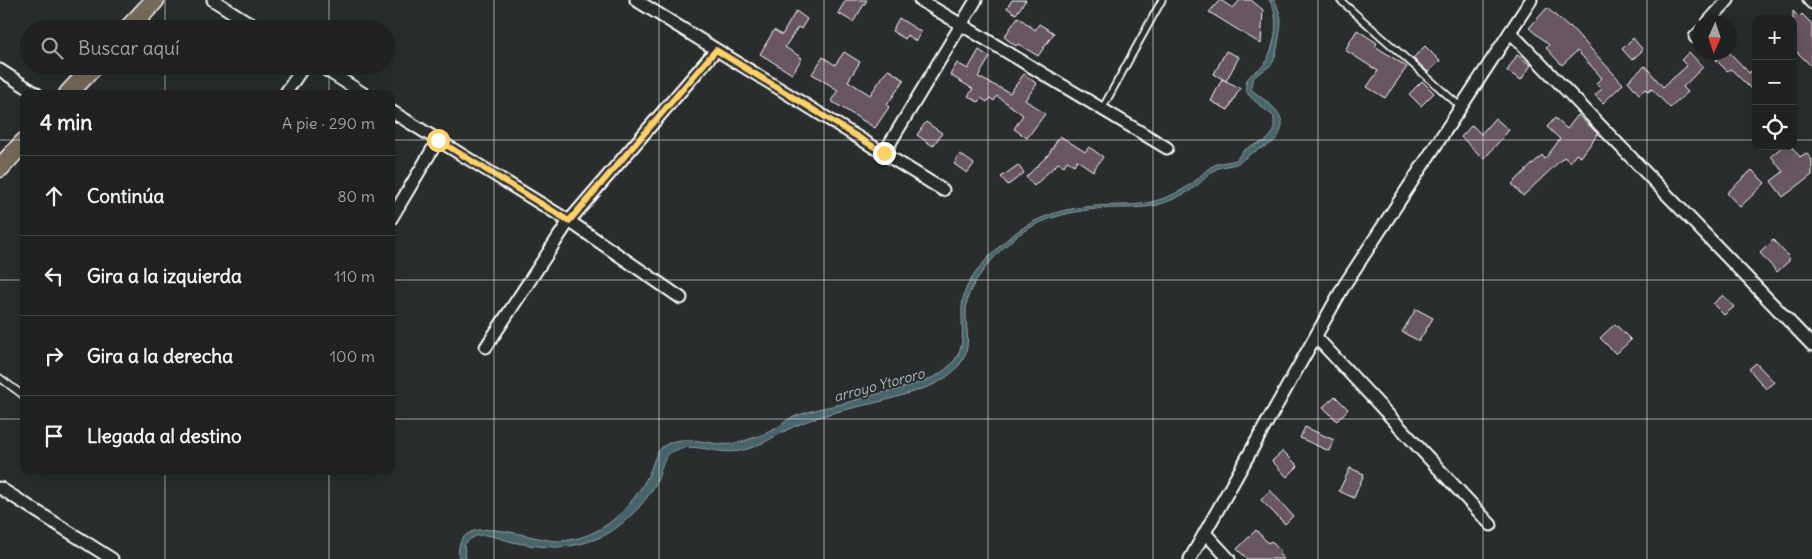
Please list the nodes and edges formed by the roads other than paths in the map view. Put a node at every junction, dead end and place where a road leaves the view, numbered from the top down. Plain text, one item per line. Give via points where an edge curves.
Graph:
1 (155, 0) edge
2 (213, 0) edge
3 (636, 0) edge
4 (920, 0) edge
5 (976, 0) edge
6 (1162, 0) edge
7 (1340, 0) edge
8 (1531, 0) edge
9 (1728, 0) edge
10 (1809, 0) edge
11 (1812, 3) edge
12 (1714, 15) edge
13 (136, 20) edge
14 (245, 20) edge
15 (961, 25) junction
16 (1510, 32) junction
17 (716, 50) junction
18 (0, 70) edge
19 (86, 75) edge
20 (298, 75) edge
21 (334, 75) edge
22 (30, 90) edge
23 (72, 90) edge
24 (288, 90) edge
25 (358, 90) edge
26 (1462, 108) junction
27 (1102, 109) junction
28 (395, 113) edge
29 (438, 140) junction
30 (20, 145) edge
31 (1167, 148) dead end
32 (884, 153) junction
33 (3, 159) edge
34 (943, 190) dead end
35 (395, 212) edge
36 (569, 221) junction
37 (681, 298) dead end
38 (1316, 337) junction
39 (1812, 345) edge
40 (486, 348) dead end
41 (0, 378) edge
42 (20, 393) edge
43 (0, 488) edge
44 (1491, 525) dead end
45 (1205, 533) junction
46 (112, 559) edge
47 (1190, 559) edge
48 (1229, 559) edge

1 - 13 main road
2 - 14 street
3 - 17 street
4 - 15 street
5 - 15 street
6 - 27 lane
7 - 26 lane
8 - 16 street
9 - 12 street
10 - 11 street
15 - 27 street
15 - 32 street
16 - 26 street
16 - 39 street
17 - 32 street
17 - 36 street
18 - 22 street
19 - 23 main road
20 - 24 street
21 - 25 street
26 - 38 street via 1345,284
27 - 31 street
28 - 29 street
29 - 35 street
29 - 36 street
30 - 33 main road
32 - 34 street
36 - 37 street
36 - 40 street
38 - 44 street
38 - 45 street
41 - 42 lane
43 - 46 street
45 - 47 street
45 - 48 street

